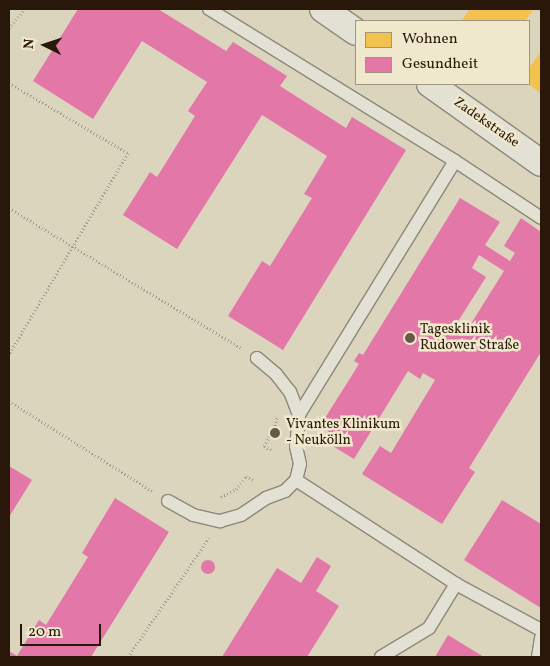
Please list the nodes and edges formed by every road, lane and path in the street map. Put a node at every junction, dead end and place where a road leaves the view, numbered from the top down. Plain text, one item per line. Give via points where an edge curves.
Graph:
1 (25, 9) edge
2 (208, 9) edge
3 (323, 9) edge
4 (9, 28) edge
5 (355, 31) edge
6 (9, 83) edge
7 (431, 85) edge
8 (455, 161) junction
9 (541, 163) edge
10 (9, 208) edge
11 (541, 218) edge
12 (73, 248) junction
13 (9, 354) edge
14 (257, 358) joint
15 (9, 401) edge
16 (277, 414) dead end
17 (299, 415) junction
18 (271, 450) dead end
19 (253, 480) dead end
20 (296, 480) junction
21 (216, 498) dead end
22 (168, 501) joint
23 (220, 521) junction
24 (456, 584) junction
25 (541, 630) edge
26 (541, 637) edge
27 (128, 657) edge
28 (381, 657) edge
29 (538, 657) edge

1 - 4 path
2 - 8 lane
3 - 5 street
6 - 12 path via 128,153
7 - 9 street, Zadekstraße
8 - 11 lane
8 - 17 lane
10 - 12 path
12 - 13 path
12 - 14 path
14 - 17 lane via 290,392
15 - 22 path
16 - 18 path via 274,429 264,446
17 - 20 lane via 296,446 300,464
19 - 21 path via 246,476 236,489
20 - 23 lane via 285,491
20 - 24 lane
22 - 23 lane via 193,515
23 - 27 path
24 - 25 lane
24 - 28 lane via 428,628
26 - 29 lane

